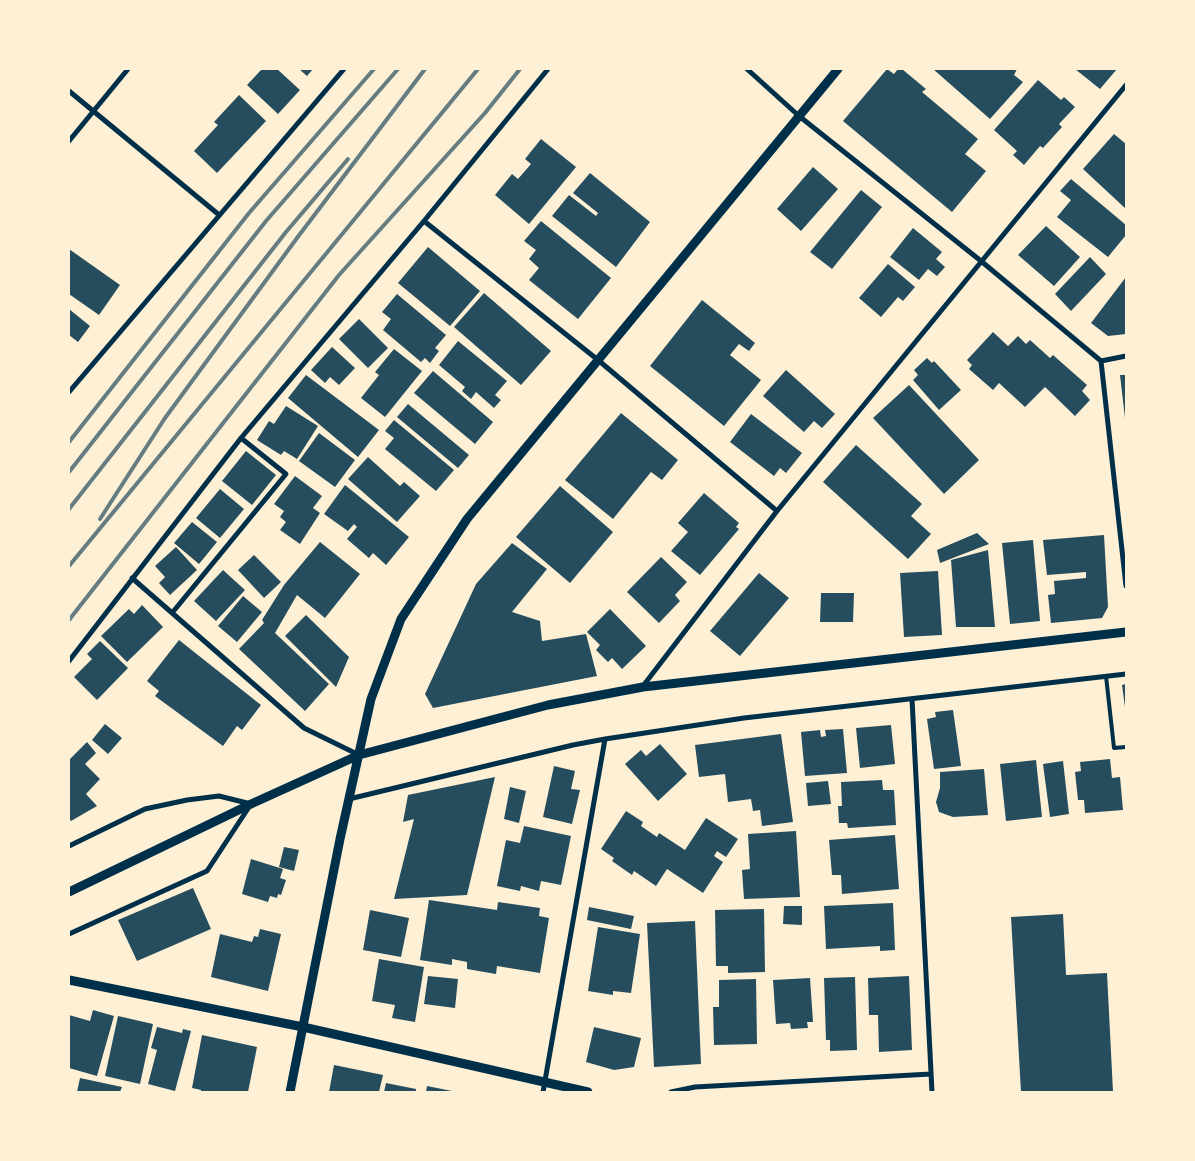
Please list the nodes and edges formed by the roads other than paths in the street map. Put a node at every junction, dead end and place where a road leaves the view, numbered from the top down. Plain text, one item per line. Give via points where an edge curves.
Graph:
1 (128, 69) edge
2 (344, 69) edge
3 (548, 69) edge
4 (747, 69) edge
5 (838, 69) edge
6 (1126, 85) edge
7 (69, 91) edge
8 (93, 112) junction
9 (799, 116) junction
10 (69, 141) edge
11 (218, 214) junction
12 (424, 221) junction
13 (981, 261) junction
14 (1126, 356) edge
15 (598, 360) junction
16 (1100, 360) junction
17 (69, 392) edge
18 (241, 438) junction
19 (777, 511) junction
20 (132, 578) junction
21 (1126, 586) edge
22 (172, 613) junction
23 (1126, 632) edge
24 (69, 661) edge
25 (1126, 674) edge
26 (1106, 676) junction
27 (643, 687) junction
28 (912, 699) junction
29 (605, 739) junction
30 (1126, 747) edge
31 (359, 755) junction
32 (349, 799) junction
33 (250, 804) junction
34 (69, 846) edge
35 (69, 892) edge
36 (69, 934) edge
37 (69, 980) edge
38 (303, 1027) junction
39 (931, 1074) junction
40 (545, 1082) junction
41 (290, 1092) edge
42 (543, 1092) edge
43 (588, 1092) edge
44 (671, 1092) edge
45 (932, 1092) edge

1 - 8 street
2 - 11 street
3 - 12 street
4 - 9 street
5 - 9 street
6 - 13 street
7 - 8 street
8 - 10 street
8 - 11 street
9 - 13 street
9 - 15 street
11 - 17 street
12 - 15 street
12 - 18 street
13 - 16 street
13 - 19 street
14 - 16 street
15 - 19 street
15 - 31 street via 467,519 401,619 371,699
16 - 21 street
18 - 20 street
18 - 22 street via 286,474
19 - 27 street
20 - 22 street
20 - 24 street
22 - 31 street via 304,728
23 - 27 street
25 - 26 street
26 - 28 street
26 - 30 lane via 1114,748
27 - 31 street via 548,705
28 - 29 street via 744,718
28 - 39 street
29 - 32 street
29 - 40 street
31 - 32 street
31 - 33 street
32 - 38 street
33 - 34 street via 219,796 145,809
33 - 35 street
33 - 36 street via 207,871
37 - 38 street
38 - 40 street
38 - 41 street
39 - 44 street via 695,1087
39 - 45 street
40 - 42 street
40 - 43 street

